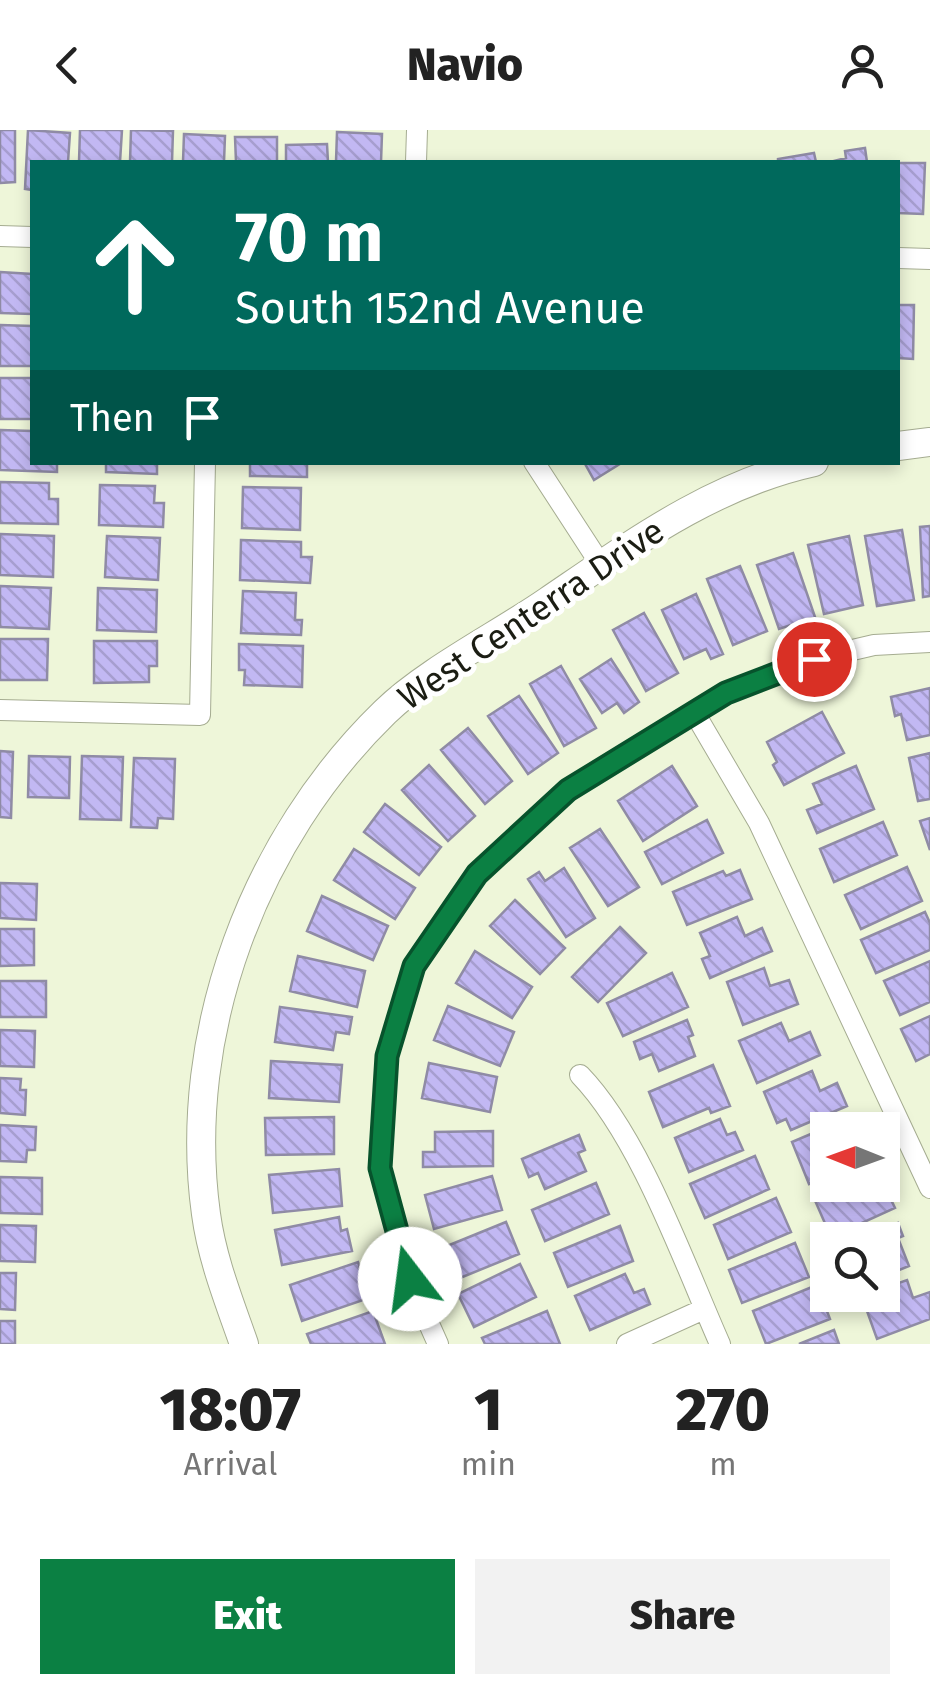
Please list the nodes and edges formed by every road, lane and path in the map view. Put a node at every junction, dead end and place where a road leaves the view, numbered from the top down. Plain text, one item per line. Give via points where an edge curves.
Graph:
1 (417, 130) edge
2 (416, 160) edge
3 (0, 236) edge
4 (30, 237) edge
5 (900, 258) edge
6 (930, 259) edge
7 (930, 442) edge
8 (900, 446) edge
9 (205, 465) edge
10 (536, 465) edge
11 (800, 465) edge
12 (601, 565) junction
13 (930, 642) edge
14 (0, 710) edge
15 (694, 712) junction
16 (580, 1076) dead end
17 (930, 1188) edge
18 (704, 1309) junction
19 (244, 1344) edge
20 (438, 1344) edge
21 (626, 1344) edge
22 (720, 1344) edge

1 - 2 street
3 - 4 street
5 - 6 street
7 - 8 street
9 - 14 street via 200,715
10 - 12 street
11 - 12 street, West Centerra Drive via 727,490
12 - 19 street, West Centerra Drive via 386,710 309,799 262,878 212,1030 205,1080 206,1214
13 - 15 street via 874,645 814,659
15 - 17 street via 759,823
15 - 20 street via 568,790 477,874 414,966 387,1056 380,1168 410,1279
16 - 18 street via 605,1101
18 - 21 street
18 - 22 street

